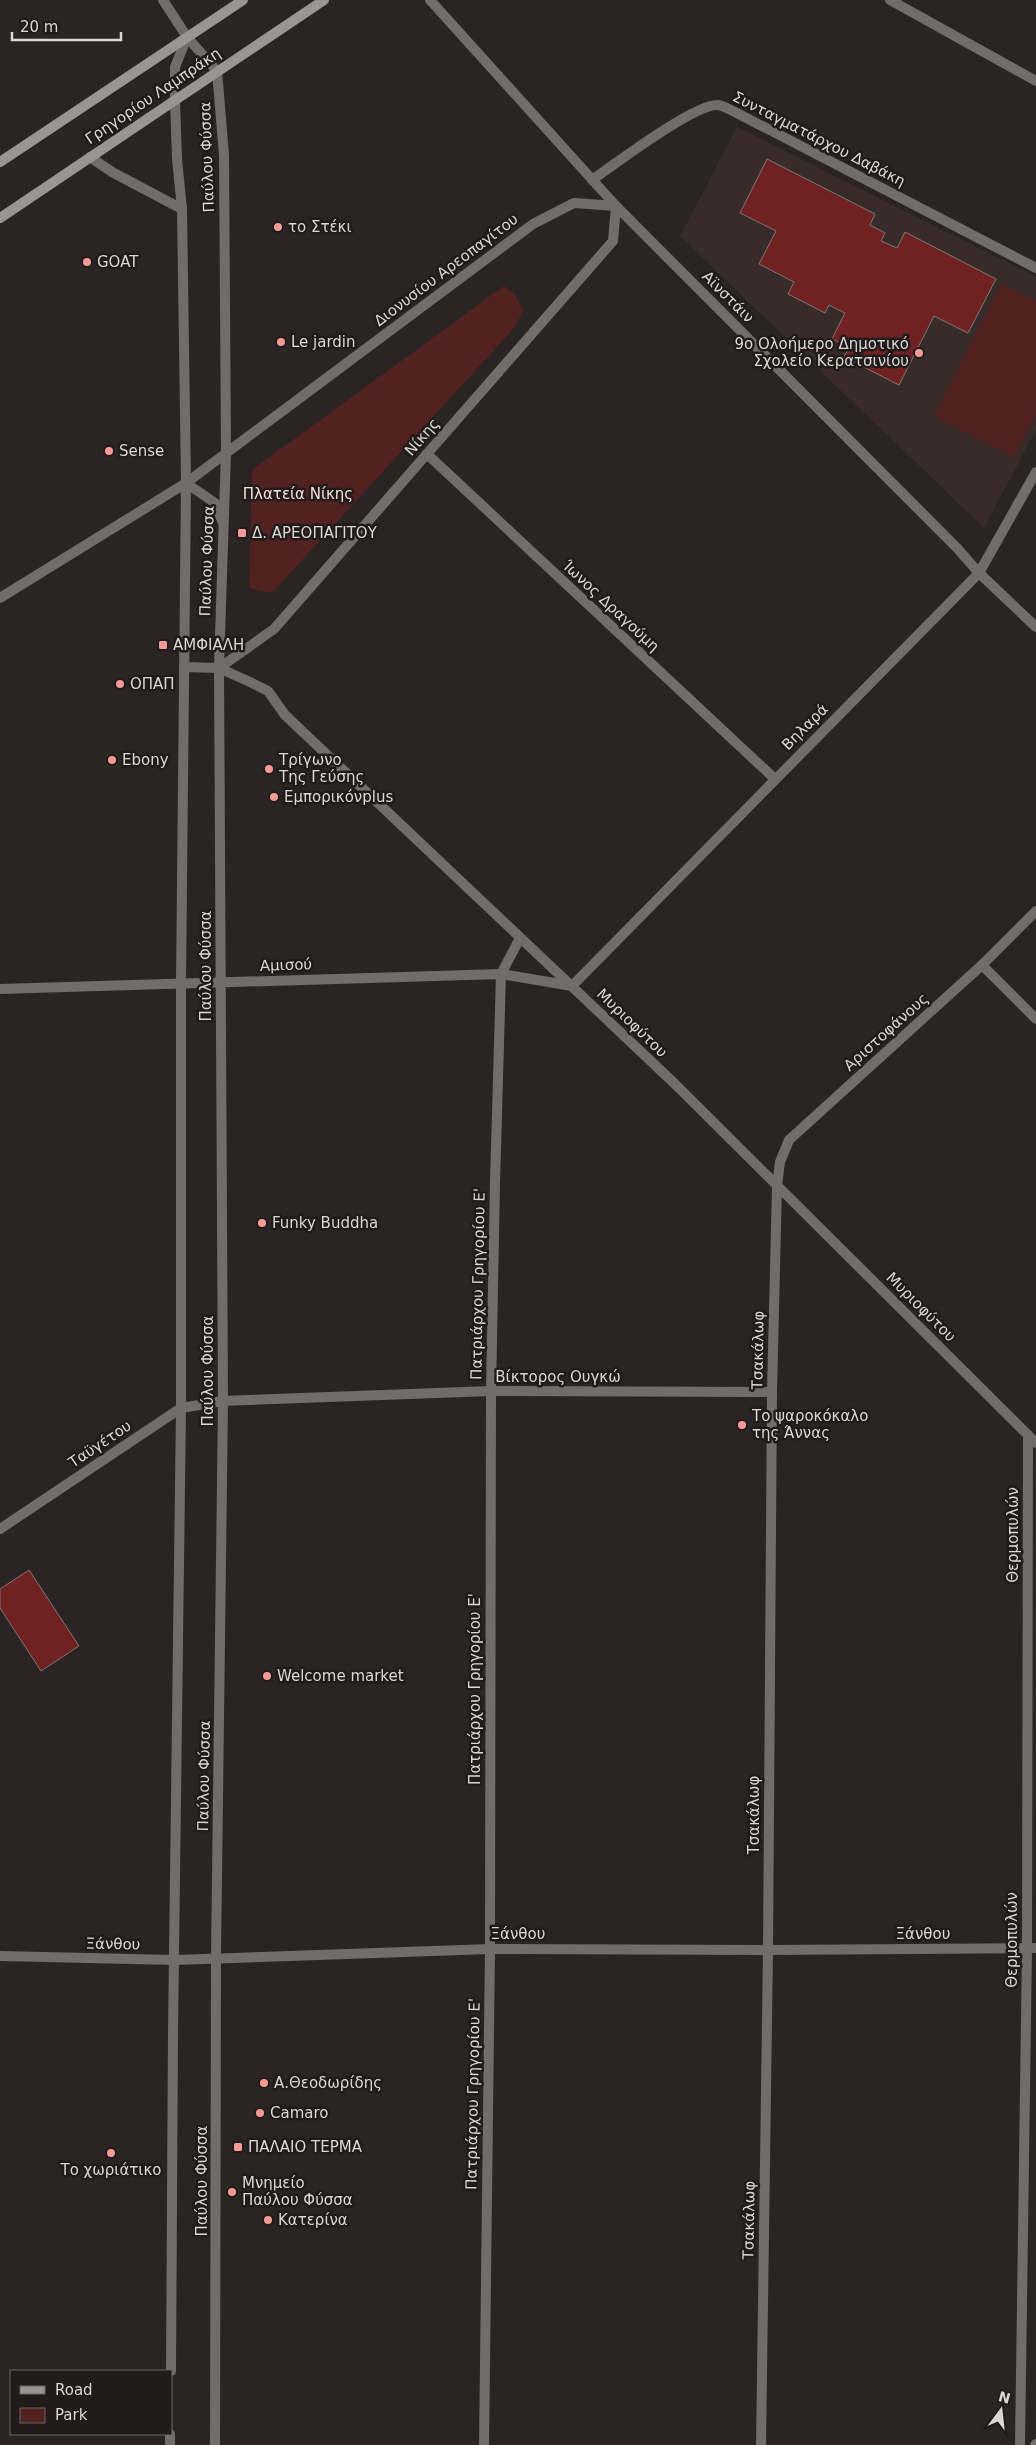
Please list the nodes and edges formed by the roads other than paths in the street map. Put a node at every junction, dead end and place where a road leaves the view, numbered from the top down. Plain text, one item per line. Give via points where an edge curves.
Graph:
1 (163, 0) edge
2 (243, 0) edge
3 (324, 0) edge
4 (430, 0) edge
5 (890, 0) edge
6 (187, 37) junction
7 (217, 71) junction
8 (1036, 81) edge
9 (175, 100) junction
10 (90, 157) junction
11 (0, 162) edge
12 (592, 180) junction
13 (616, 206) junction
14 (182, 209) junction
15 (0, 218) edge
16 (1036, 268) edge
17 (226, 452) junction
18 (427, 454) junction
19 (1036, 472) edge
20 (186, 483) junction
21 (224, 523) junction
22 (979, 573) junction
23 (0, 598) edge
24 (1036, 627) edge
25 (184, 667) junction
26 (219, 668) junction
27 (775, 779) junction
28 (1036, 911) edge
29 (520, 938) junction
30 (982, 965) junction
31 (501, 974) junction
32 (222, 982) junction
33 (181, 983) junction
34 (572, 986) junction
35 (0, 989) edge
36 (1036, 1019) edge
37 (777, 1186) junction
38 (491, 1391) junction
39 (772, 1392) junction
40 (223, 1401) junction
41 (181, 1408) junction
42 (1028, 1435) junction
43 (1036, 1443) edge
44 (0, 1529) edge
45 (1032, 1948) edge
46 (490, 1949) junction
47 (768, 1950) junction
48 (0, 1956) edge
49 (216, 1957) junction
50 (175, 1960) junction
51 (171, 2370) edge
52 (215, 2445) edge
53 (484, 2445) edge
54 (761, 2445) edge
55 (1020, 2445) edge

1 - 6 street
2 - 6 main road, Γρηγορίου Λαμπράκη
3 - 7 main road, Γρηγορίου Λαμπράκη
4 - 12 street, Αϊνστάιν
5 - 8 street
6 - 7 street
6 - 9 street, Παύλου Φύσσα via 176,68
6 - 11 main road, Γρηγορίου Λαμπράκη
7 - 9 main road, Γρηγορίου Λαμπράκη
7 - 17 street, Παύλου Φύσσα via 224,155
9 - 10 main road, Γρηγορίου Λαμπράκη
9 - 14 street, Παύλου Φύσσα
10 - 14 street
10 - 15 main road, Γρηγορίου Λαμπράκη
12 - 13 street, Αϊνστάιν
12 - 16 street, Συνταγματάρχου Δαβάκη via 679,121 718,105
13 - 17 street, Διονυσίου Αρεοπαγίτου via 574,203 533,224
13 - 18 street, Νίκης via 613,241
13 - 22 street, Αϊνστάιν
14 - 20 street, Παύλου Φύσσα
17 - 20 street, Διονυσίου Αρεοπαγίτου
17 - 21 street, Παύλου Φύσσα
18 - 26 street, Νίκης via 274,629
18 - 27 street, Ίωνος Δραγούμη
19 - 22 street, Βηλαρά
20 - 21 street via 215,503
20 - 23 street, Διονυσίου Αρεοπαγίτου
20 - 25 street, Παύλου Φύσσα
21 - 26 street, Παύλου Φύσσα
22 - 24 street, Αϊνστάιν
22 - 27 street, Βηλαρά
25 - 26 street, Μυριοφύτου
25 - 33 street, Παύλου Φύσσα
26 - 29 street, Μυριοφύτου via 268,691 285,715
26 - 32 street, Παύλου Φύσσα
27 - 34 street, Βηλαρά
28 - 30 street, Αριστοφάνους
29 - 31 street, Πατριάρχου Γρηγορίου Ε'
29 - 34 street, Μυριοφύτου
30 - 36 street
30 - 37 street, Αριστοφάνους via 789,1140 780,1162
31 - 32 street, Αμισού
31 - 34 street, Αμισού
31 - 38 street, Πατριάρχου Γρηγορίου Ε'
32 - 33 street, Αμισού
32 - 40 street, Παύλου Φύσσα
33 - 35 street, Αμισού
33 - 41 street, Παύλου Φύσσα
34 - 37 street, Μυριοφύτου
37 - 39 street, Τσακάλωφ
37 - 42 street, Μυριοφύτου
38 - 39 street, Βίκτορος Ουγκώ
38 - 40 street, Βίκτορος Ουγκώ
38 - 46 street, Πατριάρχου Γρηγορίου Ε'
39 - 47 street, Τσακάλωφ
40 - 41 street, Ταϋγέτου
40 - 49 street, Παύλου Φύσσα
41 - 44 street, Ταϋγέτου
41 - 50 street, Παύλου Φύσσα
42 - 43 street, Μυριοφύτου
42 - 45 street, Θερμοπυλών
45 - 47 street, Ξάνθου
45 - 55 street, Θερμοπυλών
46 - 47 street, Ξάνθου
46 - 49 street, Ξάνθου
46 - 53 street, Πατριάρχου Γρηγορίου Ε'
47 - 54 street, Τσακάλωφ
48 - 50 street, Ξάνθου
49 - 50 street, Ξάνθου
49 - 52 street, Παύλου Φύσσα
50 - 51 street, Παύλου Φύσσα

